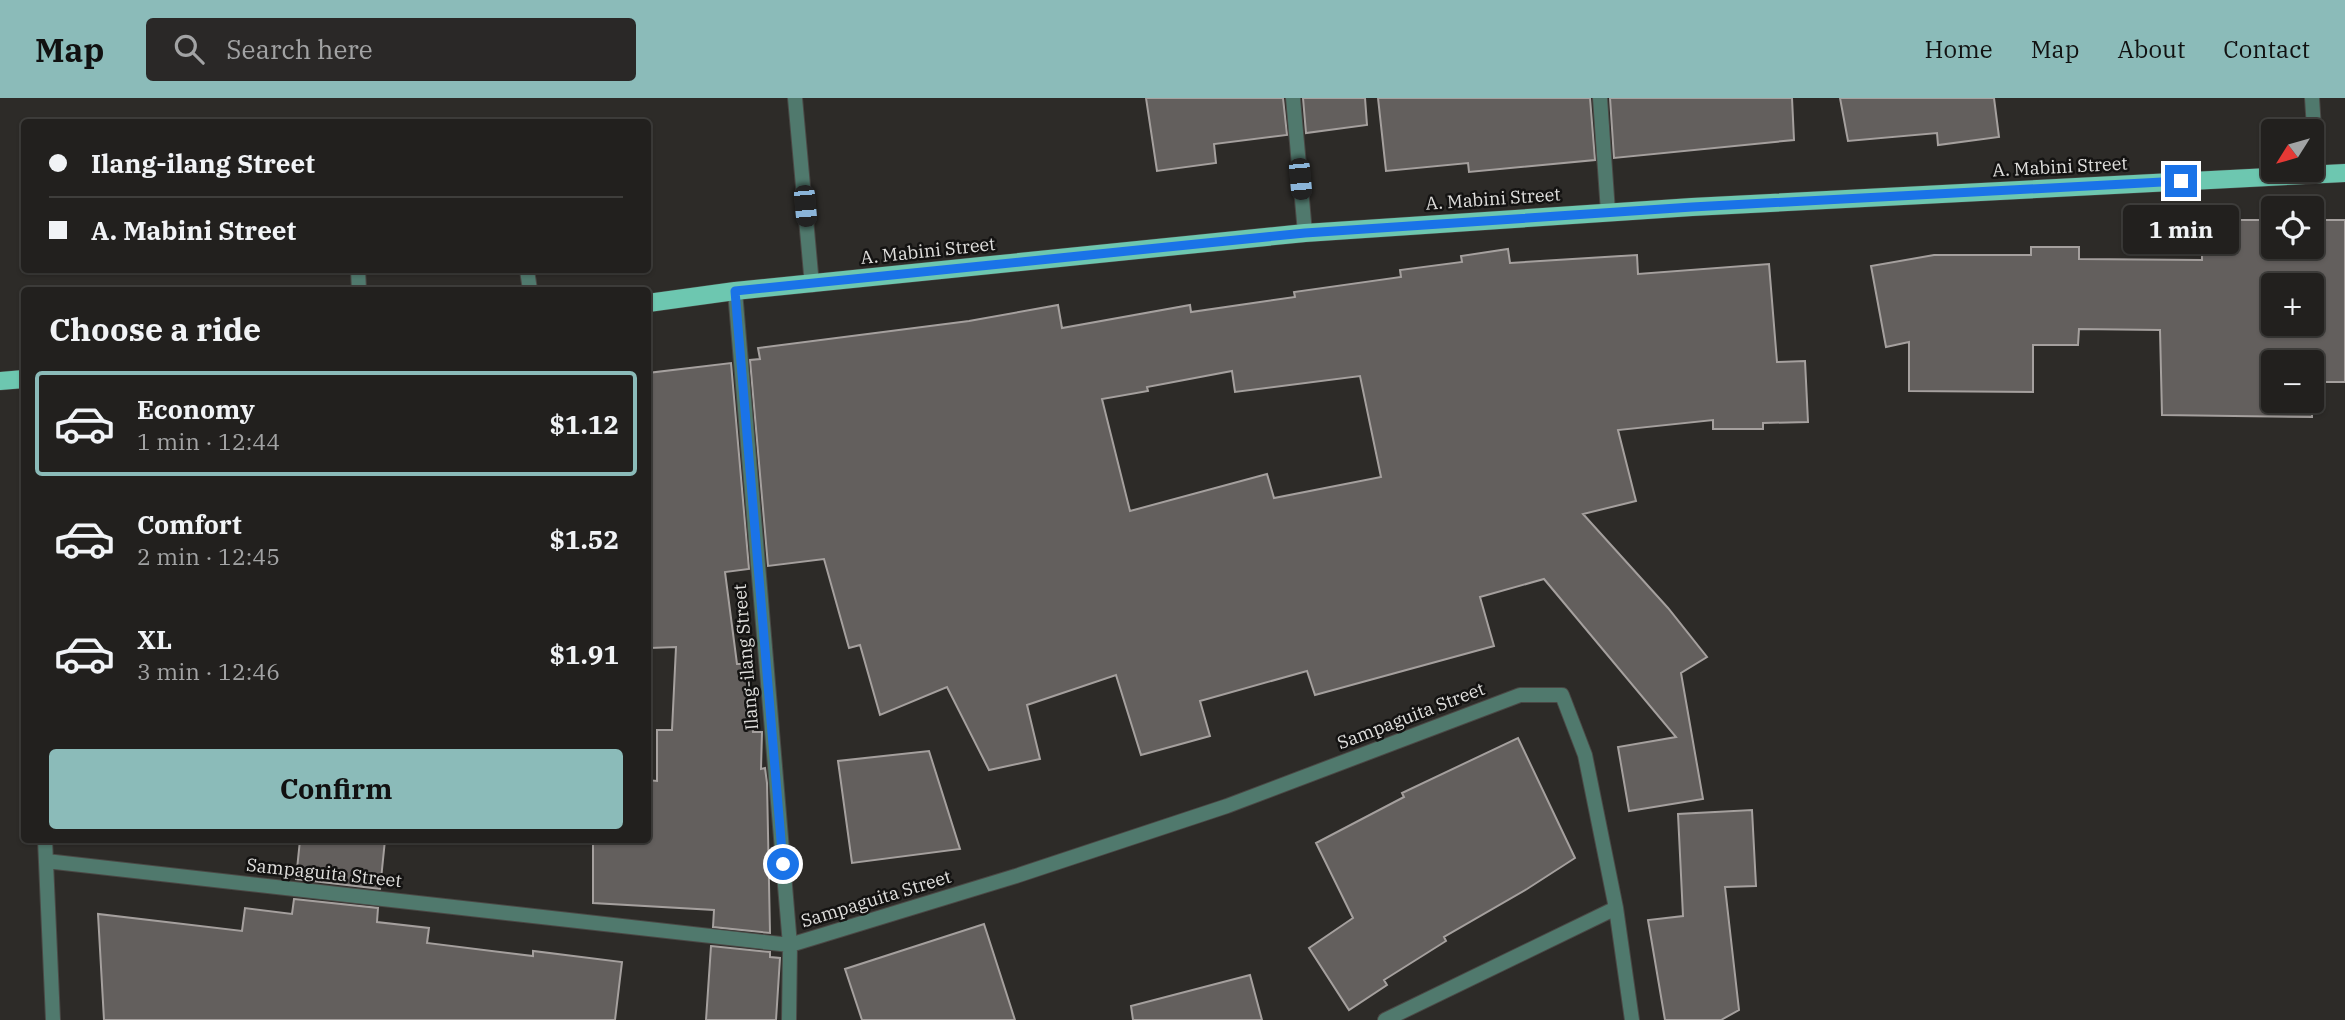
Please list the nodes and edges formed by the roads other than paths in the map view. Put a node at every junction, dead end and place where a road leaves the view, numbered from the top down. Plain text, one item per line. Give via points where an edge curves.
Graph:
1 (795, 98) edge
2 (1293, 98) edge
3 (1600, 98) edge
4 (2312, 98) edge
5 (2313, 119) edge
6 (2345, 173) edge
7 (2324, 174) edge
8 (2261, 177) edge
9 (1608, 212) junction
10 (1305, 233) junction
11 (812, 285) junction
12 (735, 291) junction
13 (651, 303) edge
14 (21, 379) edge
15 (0, 382) edge
16 (46, 843) edge
17 (46, 861) junction
18 (1616, 908) junction
19 (790, 945) junction
20 (53, 1020) edge
21 (789, 1020) edge
22 (1385, 1020) edge
23 (1632, 1020) edge

1 - 11 street
2 - 10 street
3 - 9 street
4 - 5 street
6 - 7 main road, A. Mabini Street
8 - 9 main road, A. Mabini Street
9 - 10 main road, A. Mabini Street
10 - 11 main road, A. Mabini Street
11 - 12 main road, A. Mabini Street
12 - 13 main road, A. Mabini Street
12 - 19 street, Ilang-ilang Street
14 - 15 main road
16 - 17 street
17 - 19 street, Sampaguita Street
17 - 20 street
18 - 19 street, Sampaguita Street via 1584,755 1562,695 1520,695 1227,806
18 - 22 street
18 - 23 street
19 - 21 street, Ilang-ilang Street

